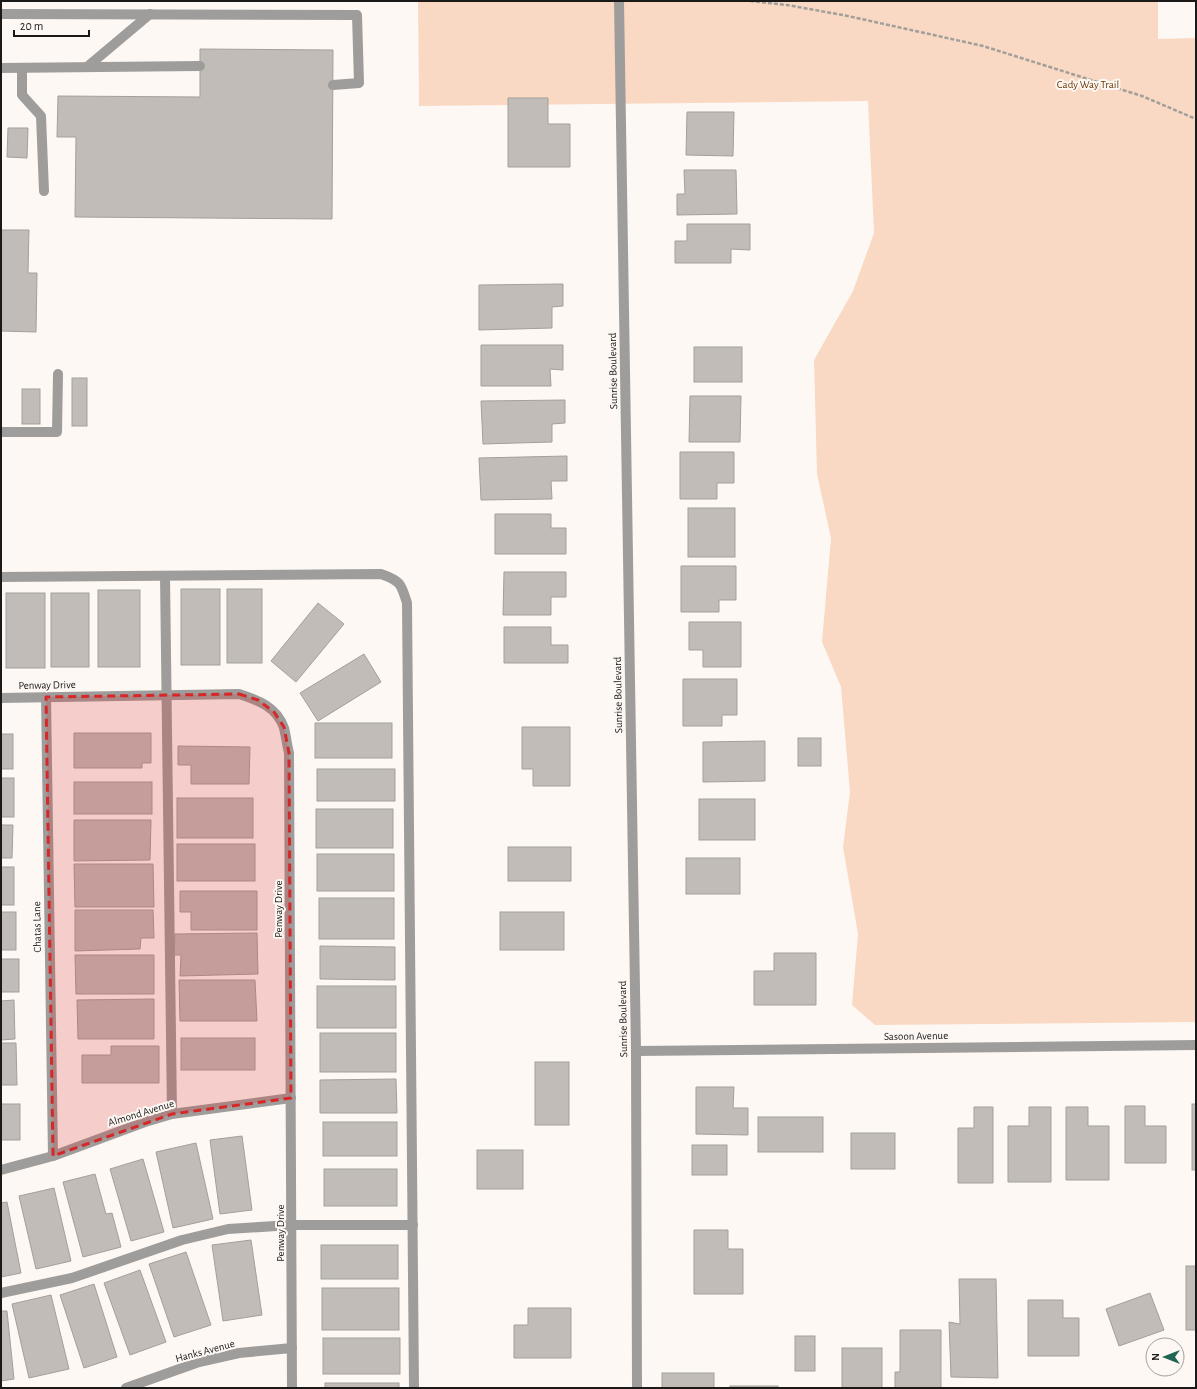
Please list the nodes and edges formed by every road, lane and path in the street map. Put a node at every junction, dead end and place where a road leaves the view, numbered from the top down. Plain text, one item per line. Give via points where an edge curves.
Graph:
1 (619, 1) edge
2 (750, 1) edge
3 (1, 14) edge
4 (150, 14) junction
5 (200, 66) dead end
6 (87, 67) junction
7 (1, 68) edge
8 (22, 68) junction
9 (333, 85) dead end
10 (1196, 119) edge
11 (44, 191) dead end
12 (58, 374) dead end
13 (1, 432) edge
14 (165, 576) junction
15 (1, 577) edge
16 (167, 696) junction
17 (46, 697) junction
18 (1, 698) edge
19 (1196, 1045) edge
20 (636, 1051) junction
21 (291, 1098) junction
22 (172, 1114) junction
23 (52, 1156) junction
24 (1, 1170) edge
25 (292, 1225) junction
26 (413, 1225) junction
27 (1, 1293) edge
28 (292, 1348) junction
29 (126, 1388) edge
30 (292, 1388) edge
31 (414, 1388) edge
32 (637, 1388) edge

1 - 20 street, Sunrise Boulevard
2 - 10 path via 848,16 983,46 1142,96
3 - 4 street
4 - 6 street
4 - 9 street via 357,15 359,83
5 - 6 street
6 - 8 street
7 - 8 street
8 - 11 street via 22,95 41,116
12 - 13 street via 57,432
14 - 15 street
14 - 16 street
14 - 26 street via 381,574 393,578 402,586 407,603
16 - 17 street, Penway Drive
16 - 21 street, Penway Drive via 239,694 258,700 269,708 284,727 289,753
16 - 22 street
17 - 18 street, Penway Drive
17 - 23 street, Chatas Lane
19 - 20 street, Sasoon Avenue
20 - 32 street, Sunrise Boulevard
21 - 22 street, Almond Avenue
21 - 25 street, Penway Drive
22 - 23 street, Almond Avenue
23 - 24 street, Almond Avenue
25 - 26 street
25 - 27 street via 228,1229 182,1240 72,1278
25 - 28 street, Penway Drive
26 - 31 street
28 - 29 street, Hanks Avenue via 239,1353 199,1362
28 - 30 street, Penway Drive

